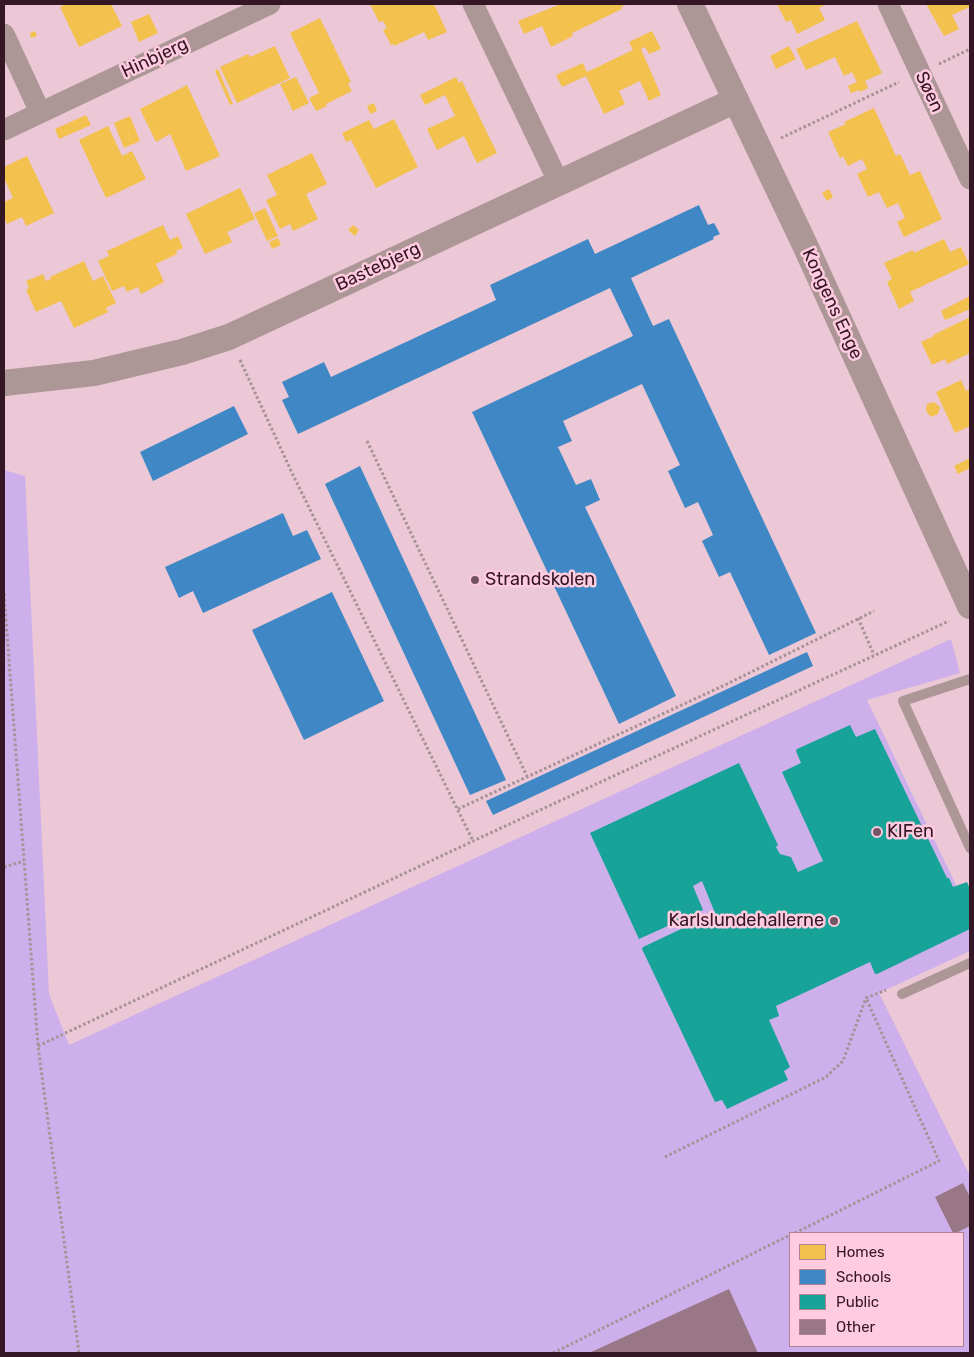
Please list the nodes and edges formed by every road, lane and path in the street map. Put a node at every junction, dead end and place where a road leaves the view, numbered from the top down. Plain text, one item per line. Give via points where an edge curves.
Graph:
1 (270, 4) edge
2 (473, 4) edge
3 (690, 4) edge
4 (888, 4) edge
5 (4, 34) edge
6 (970, 49) edge
7 (920, 73) junction
8 (736, 100) junction
9 (40, 112) junction
10 (4, 130) edge
11 (758, 148) junction
12 (970, 179) edge
13 (559, 183) junction
14 (229, 337) junction
15 (4, 383) edge
16 (367, 441) dead end
17 (4, 594) edge
18 (874, 611) dead end
19 (962, 612) edge
20 (858, 618) junction
21 (874, 655) junction
22 (970, 679) edge
23 (527, 776) junction
24 (458, 809) junction
25 (473, 841) junction
26 (970, 848) edge
27 (24, 861) junction
28 (4, 867) edge
29 (970, 963) edge
30 (902, 994) joint
31 (866, 998) junction
32 (38, 1046) junction
33 (665, 1157) dead end
34 (797, 1232) edge
35 (789, 1236) edge
36 (79, 1353) edge
37 (553, 1353) edge

1 - 9 street, Hinbjerg
2 - 13 street
3 - 8 street, Kongens Enge
4 - 7 street, Søen
5 - 9 street
6 - 7 path
7 - 11 path
7 - 12 street, Søen
8 - 11 street, Kongens Enge
8 - 13 street, Bastebjerg
9 - 10 street, Hinbjerg
11 - 19 street, Kongens Enge
13 - 14 street, Bastebjerg
14 - 15 street, Bastebjerg via 94,373
14 - 24 path
16 - 23 path
17 - 27 path
18 - 20 path
19 - 21 path
20 - 21 path
20 - 23 path via 727,684
21 - 25 path
22 - 26 lane via 903,701
23 - 24 path
24 - 25 path
25 - 32 path
27 - 28 path
27 - 32 path
29 - 30 lane
30 - 31 path via 892,987
31 - 33 path via 843,1061 826,1077
31 - 34 path via 939,1161
32 - 36 path
35 - 37 path

